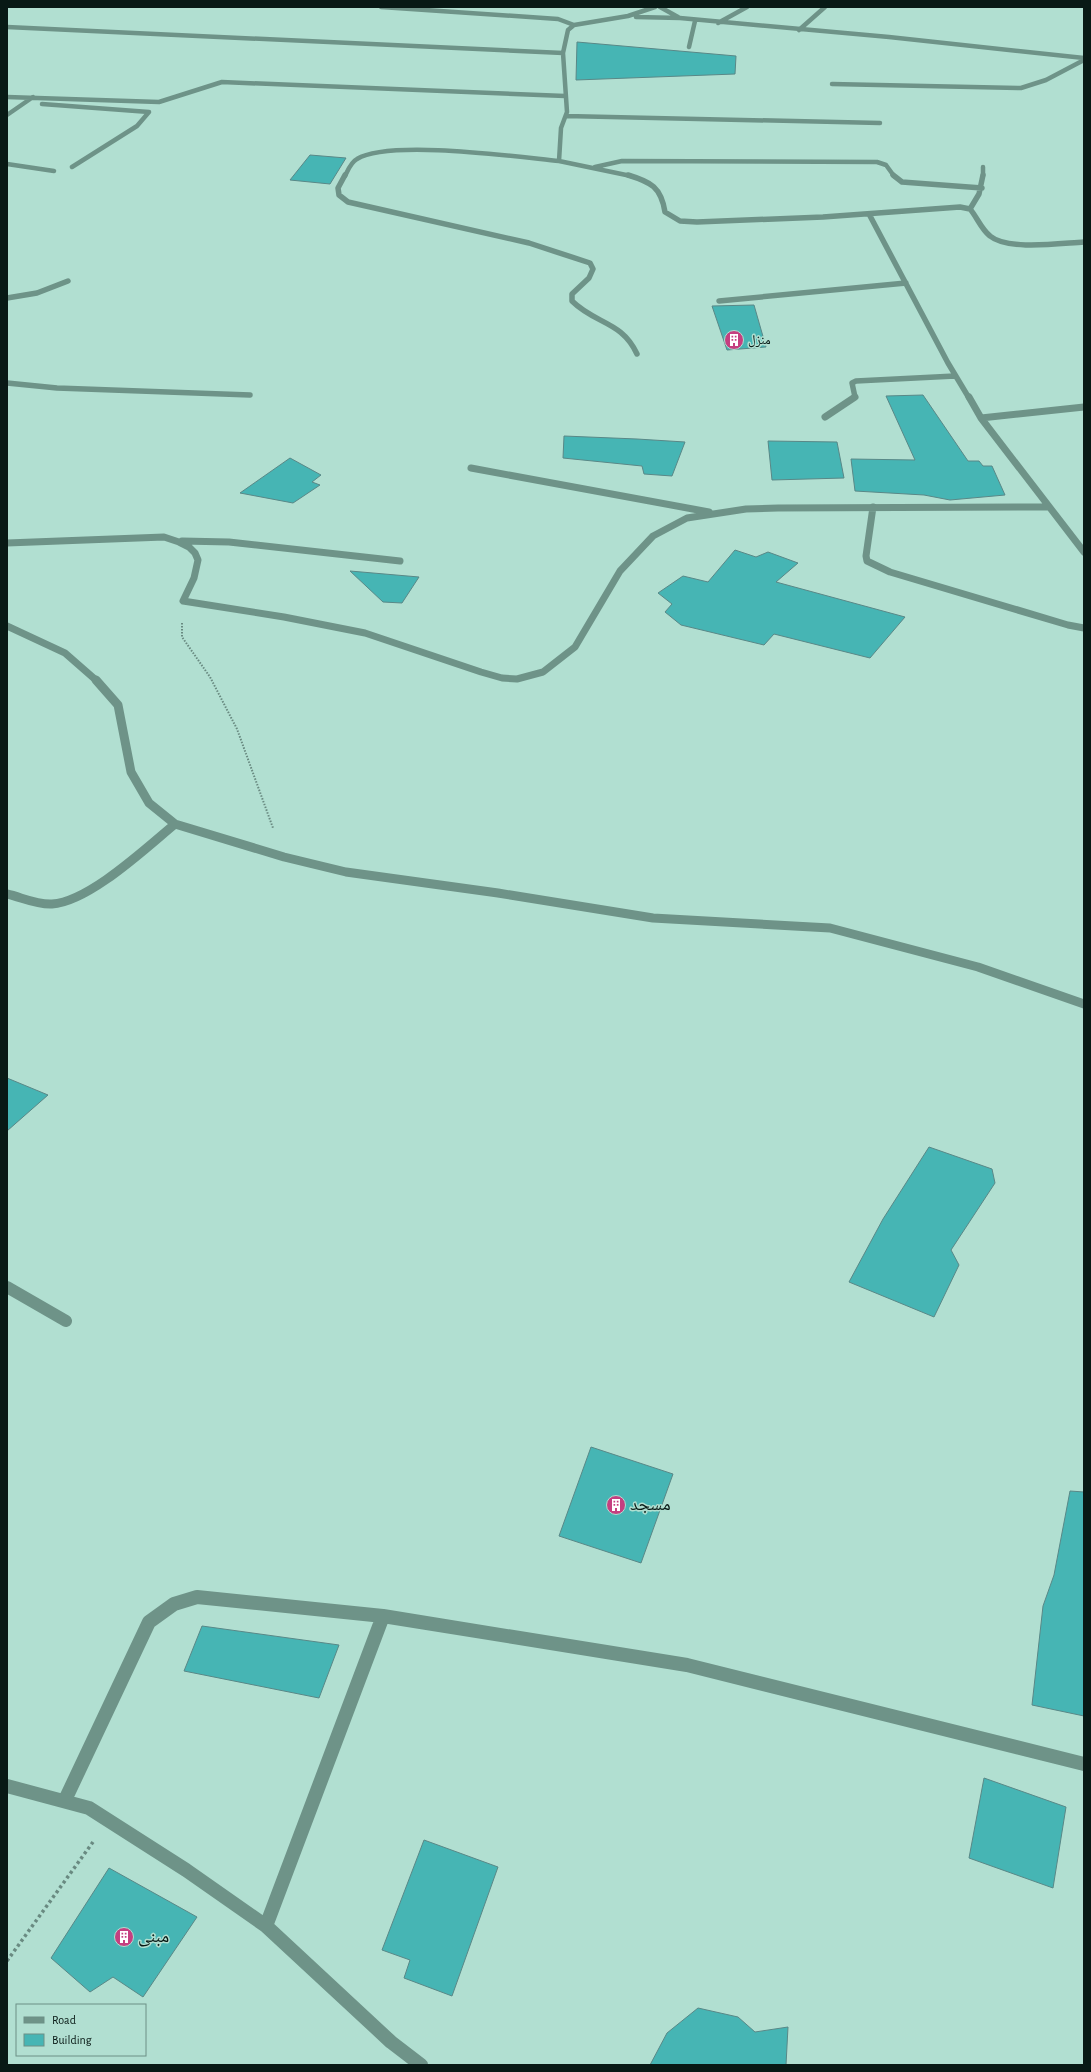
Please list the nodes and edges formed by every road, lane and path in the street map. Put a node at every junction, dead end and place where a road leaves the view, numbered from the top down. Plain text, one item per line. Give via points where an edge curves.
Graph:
1 (382, 7) edge
2 (655, 7) edge
3 (660, 7) edge
4 (747, 7) edge
5 (825, 7) edge
6 (628, 16) junction
7 (680, 18) junction
8 (695, 21) junction
9 (718, 23) junction
10 (574, 25) junction
11 (7, 26) edge
12 (799, 30) junction
13 (689, 47) dead end
14 (563, 53) junction
15 (1084, 59) edge
16 (832, 84) dead end
17 (565, 96) junction
18 (7, 97) edge
19 (34, 97) junction
20 (28, 102) junction
21 (7, 115) edge
22 (566, 116) junction
23 (880, 123) dead end
24 (559, 161) junction
25 (7, 164) edge
26 (72, 167) dead end
27 (595, 167) junction
28 (982, 167) dead end
29 (54, 171) dead end
30 (982, 188) junction
31 (970, 209) junction
32 (869, 214) junction
33 (1084, 242) edge
34 (68, 281) dead end
35 (906, 284) junction
36 (7, 298) edge
37 (719, 300) dead end
38 (637, 354) dead end
39 (955, 376) junction
40 (7, 382) edge
41 (250, 395) dead end
42 (1084, 407) edge
43 (825, 417) dead end
44 (980, 418) junction
45 (471, 468) dead end
46 (1048, 507) junction
47 (873, 508) junction
48 (717, 513) junction
49 (182, 541) junction
50 (7, 543) edge
51 (1084, 552) edge
52 (400, 561) dead end
53 (183, 601) junction
54 (7, 626) edge
55 (1084, 628) edge
56 (175, 824) junction
57 (284, 857) junction
58 (7, 894) edge
59 (1084, 1004) edge
60 (7, 1287) edge
61 (66, 1321) dead end
62 (384, 1616) junction
63 (1084, 1764) edge
64 (7, 1786) edge
65 (65, 1800) junction
66 (108, 1821) junction
67 (266, 1926) junction
68 (7, 1961) edge
69 (421, 2065) edge

1 - 10 street via 558,19
2 - 6 street
3 - 7 street
4 - 9 street
5 - 12 street
6 - 7 street
6 - 10 street
7 - 8 street
8 - 9 street
8 - 13 street
9 - 12 street
10 - 14 street via 568,30
11 - 14 street
12 - 15 street via 972,45
14 - 17 street
15 - 16 street via 1041,84 1021,88
17 - 19 street via 222,82 159,102
17 - 22 street
18 - 19 street
19 - 20 street
20 - 21 street
20 - 26 street via 149,112 137,126
22 - 23 street
22 - 24 street via 561,128
24 - 27 street
24 - 38 street via 389,150 366,154 356,159 338,188 339,195 348,202 529,243 590,263 593,269 589,278 572,294 572,301 583,312 626,334
25 - 29 street
27 - 30 street via 622,161 877,162 886,164 902,182
27 - 32 street via 618,172 653,186 661,193 665,212 680,221
28 - 30 street
30 - 31 street via 980,196
31 - 32 street via 960,207
31 - 33 street via 992,238 1006,243
32 - 35 street
34 - 36 street via 38,293
35 - 37 street
35 - 39 street
39 - 43 street via 856,381 852,383 855,397
39 - 44 street
40 - 41 street via 64,388
42 - 44 street
44 - 46 street
45 - 48 street
46 - 47 street
46 - 51 street
47 - 48 street via 778,508
47 - 55 street via 866,556 867,561 875,566
48 - 53 street via 675,522 653,536 620,571 575,647 543,672 517,679 481,672 365,633
49 - 50 street via 164,537
49 - 52 street via 229,542
49 - 53 street via 194,549 199,560 197,575
53 - 57 path via 182,637 210,677 237,729
54 - 56 street via 65,654 92,675 118,705 131,772 149,803
56 - 57 street
56 - 58 street via 97,885 74,899 53,904
57 - 59 street via 346,872 653,918 830,928 978,967
60 - 61 street
62 - 63 street via 687,1665
62 - 65 street via 197,1597 174,1604 149,1622
62 - 67 street
64 - 65 street
65 - 66 street via 89,1808
66 - 67 street via 186,1870
66 - 68 path
67 - 69 street via 391,2042

